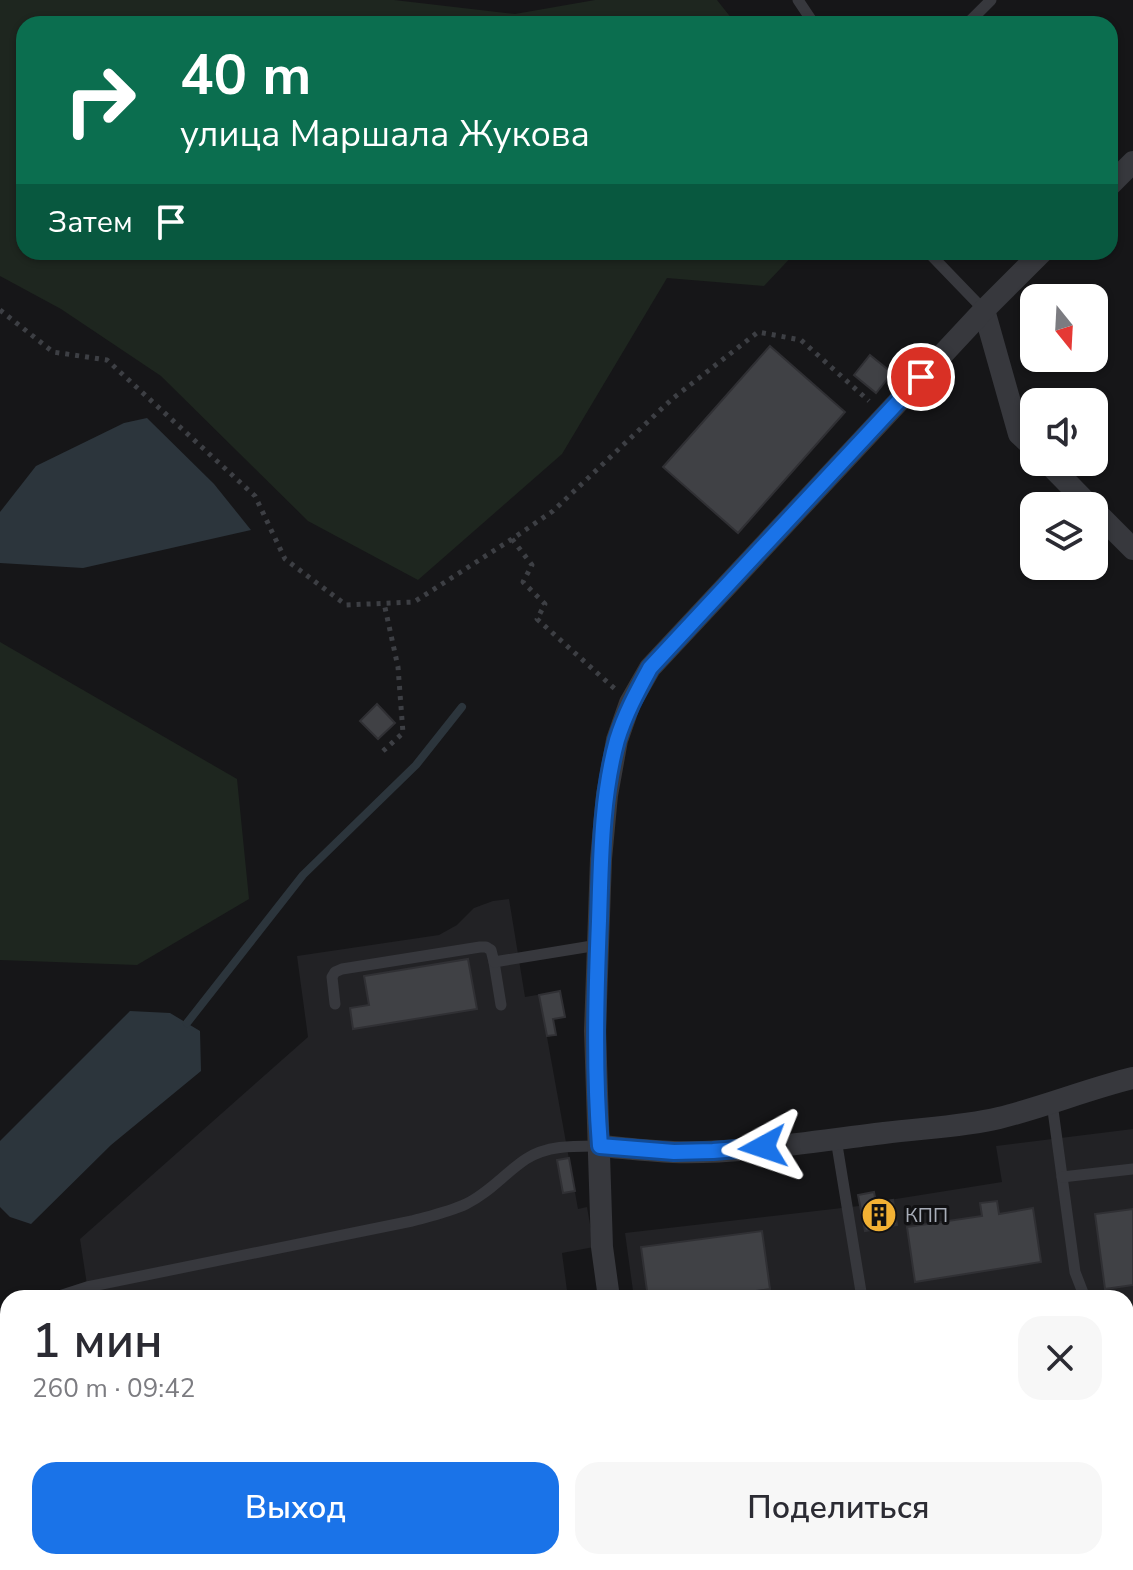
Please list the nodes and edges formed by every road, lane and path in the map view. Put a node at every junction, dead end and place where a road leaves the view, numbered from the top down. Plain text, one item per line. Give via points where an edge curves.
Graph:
1 (991, 0) edge
2 (975, 16) edge
3 (1133, 162) edge
4 (1118, 177) edge
5 (936, 260) edge
6 (1034, 260) edge
7 (0, 310) edge
8 (984, 310) junction
9 (885, 415) junction
10 (1020, 435) edge
11 (1061, 476) edge
12 (1076, 492) edge
13 (1108, 524) edge
14 (512, 539) junction
15 (1133, 549) edge
16 (384, 603) junction
17 (630, 703) junction
18 (383, 751) dead end
19 (598, 945) junction
20 (494, 962) junction
21 (335, 1004) dead end
22 (501, 1005) dead end
23 (1133, 1078) edge
24 (1052, 1103) junction
25 (836, 1139) junction
26 (600, 1146) junction
27 (1133, 1169) edge
28 (1062, 1177) junction
29 (78, 1290) edge
30 (608, 1290) edge
31 (861, 1290) edge
32 (1082, 1290) edge

1 - 2 lane
3 - 4 street
5 - 8 lane
6 - 8 street
7 - 16 path via 53,352 107,360 255,496 285,559 346,605
8 - 9 street
8 - 10 street
9 - 14 path via 801,340 758,332 672,399 553,511
9 - 17 street via 650,668
11 - 12 street
13 - 15 street
14 - 16 path via 414,602
14 - 17 path via 532,565 523,582 545,604 537,619
16 - 18 path via 398,667 403,733
17 - 19 street via 607,795
19 - 20 lane
19 - 26 street
20 - 21 lane via 491,950 480,947 342,969 332,977
20 - 22 lane
23 - 24 street
24 - 25 street via 996,1119
24 - 28 lane
25 - 26 street via 713,1151
25 - 31 lane
26 - 29 lane via 540,1152 481,1195 445,1212
26 - 30 street
27 - 28 lane
28 - 32 lane

